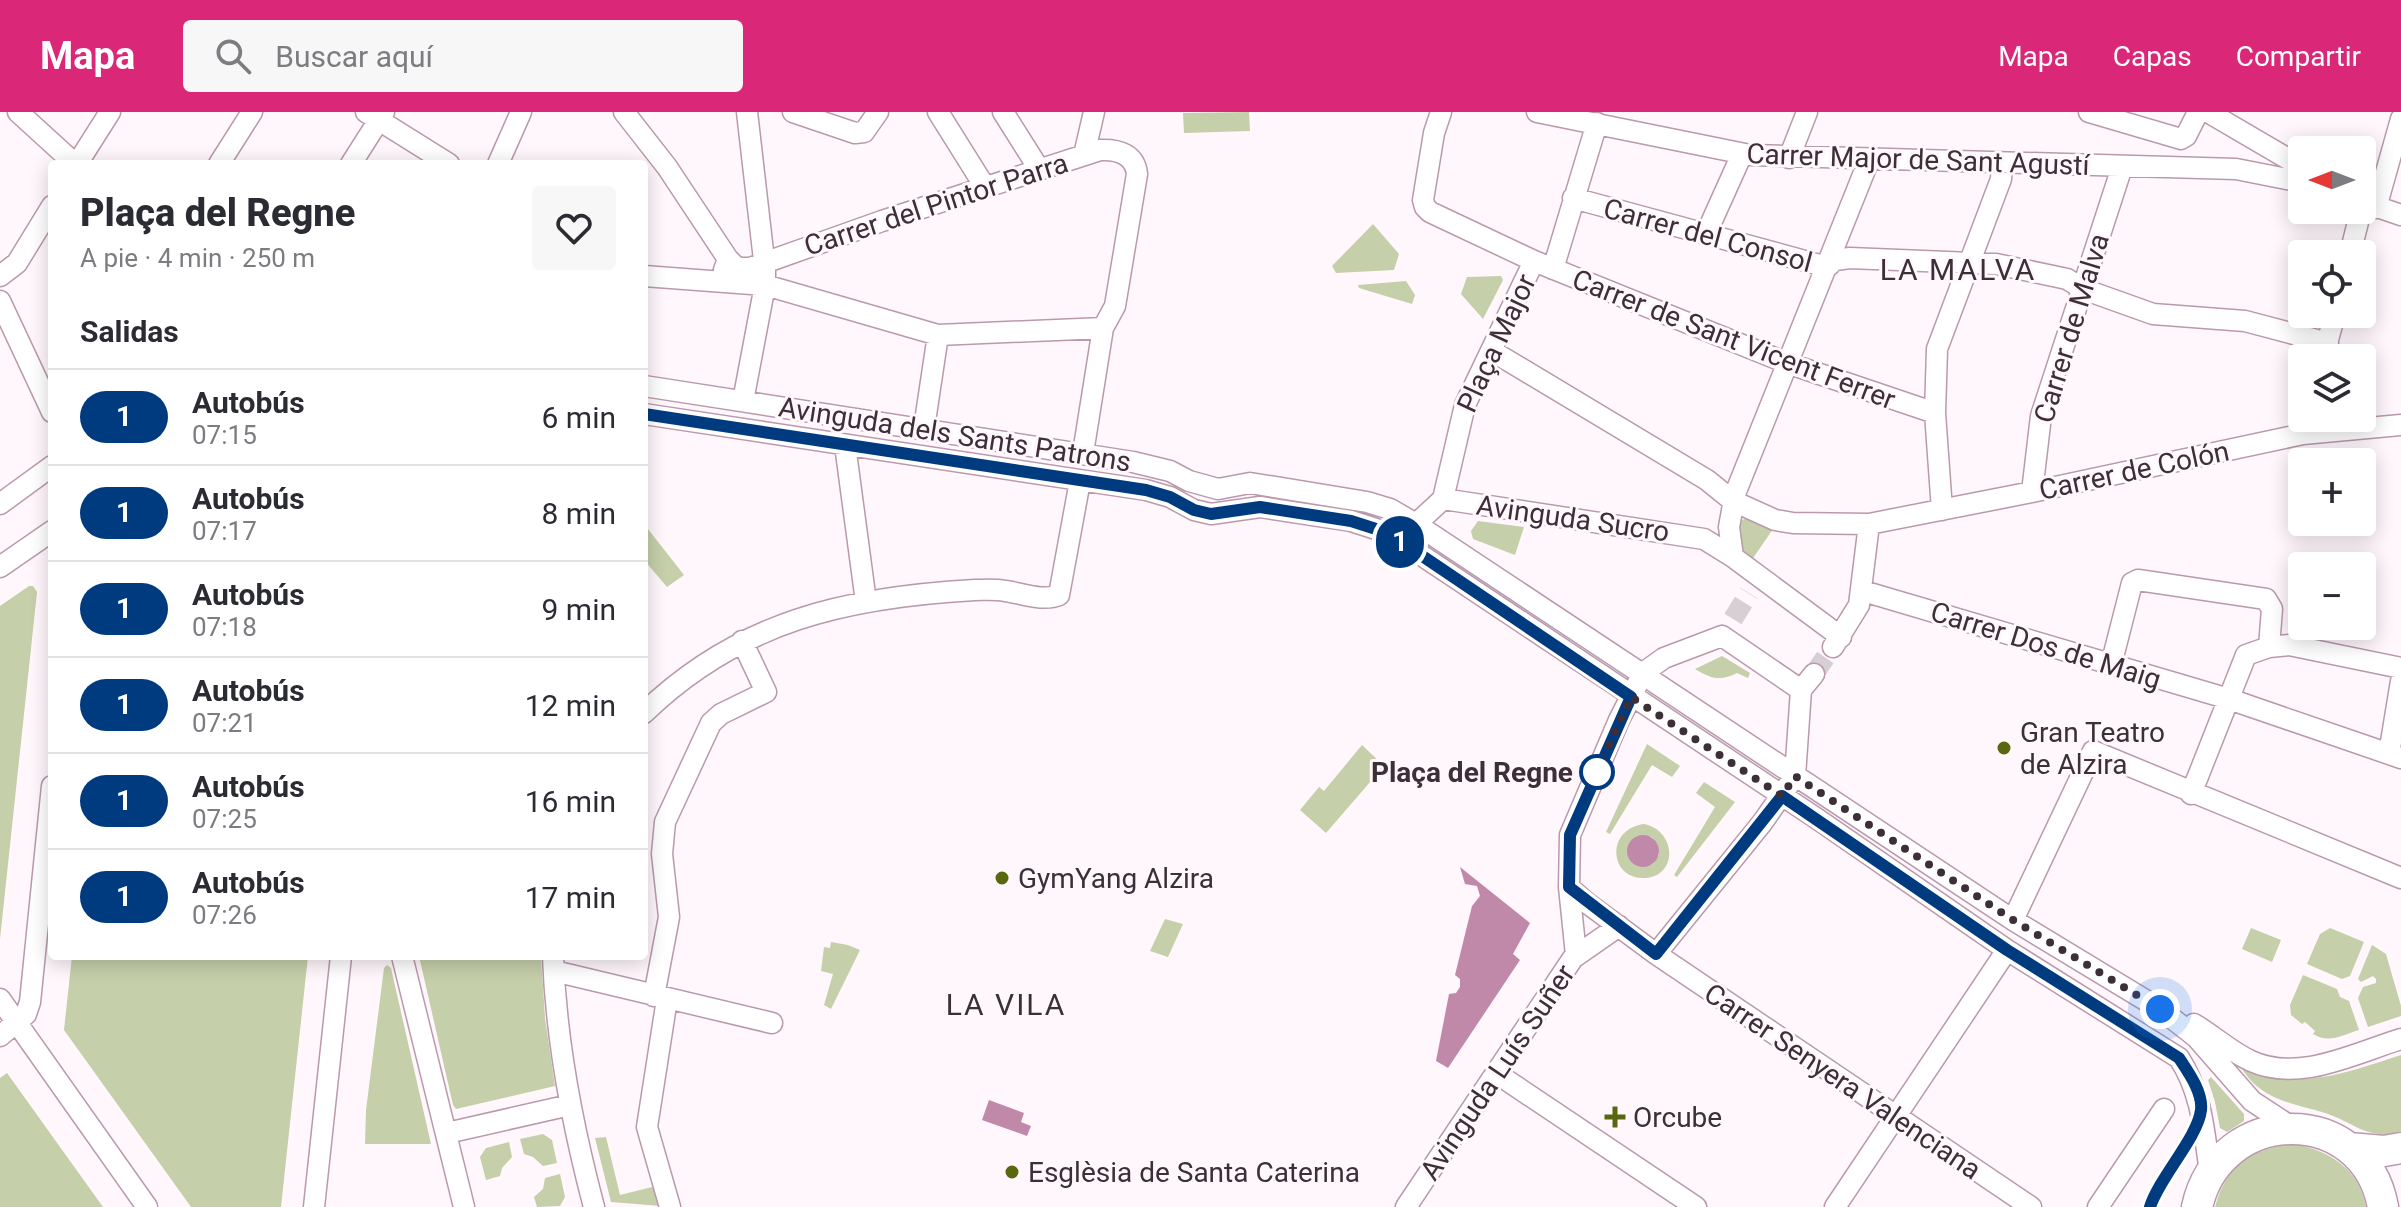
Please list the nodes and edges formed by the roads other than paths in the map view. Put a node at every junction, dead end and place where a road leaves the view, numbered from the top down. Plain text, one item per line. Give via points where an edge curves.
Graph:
1 (18, 112) edge
2 (110, 112) edge
3 (252, 112) edge
4 (521, 112) edge
5 (624, 112) edge
6 (747, 112) edge
7 (793, 112) edge
8 (878, 112) edge
9 (938, 112) edge
10 (1003, 112) edge
11 (1094, 112) edge
12 (1441, 112) edge
13 (1537, 112) edge
14 (1807, 112) edge
15 (2089, 112) edge
16 (2198, 112) edge
17 (2208, 112) edge
18 (376, 115) edge
19 (2401, 119) edge
20 (1597, 123) junction
21 (1742, 154) junction
22 (1084, 155) junction
23 (1789, 158) junction
24 (2288, 159) edge
25 (72, 160) edge
26 (79, 160) edge
27 (222, 160) edge
28 (353, 160) edge
29 (443, 160) edge
30 (500, 160) edge
31 (1869, 160) junction
32 (2002, 164) junction
33 (2122, 167) junction
34 (1039, 169) junction
35 (2288, 179) edge
36 (2376, 179) edge
37 (985, 187) junction
38 (1573, 198) junction
39 (2376, 208) edge
40 (48, 213) edge
41 (2401, 215) edge
42 (1706, 234) junction
43 (728, 259) junction
44 (765, 262) junction
45 (1834, 262) junction
46 (1970, 262) junction
47 (1543, 265) junction
48 (0, 276) edge
49 (648, 276) edge
50 (720, 280) junction
51 (765, 285) junction
52 (2083, 289) junction
53 (0, 301) edge
54 (1103, 328) junction
55 (938, 335) junction
56 (2309, 344) edge
57 (1492, 351) junction
58 (1787, 363) junction
59 (648, 387) edge
60 (743, 401) junction
61 (48, 403) edge
62 (1935, 413) junction
63 (648, 415) edge
64 (2376, 425) edge
65 (2401, 425) edge
66 (924, 428) junction
67 (2288, 430) edge
68 (845, 445) junction
69 (1083, 453) junction
70 (48, 469) edge
71 (1080, 481) junction
72 (2032, 492) junction
73 (1443, 499) junction
74 (1733, 501) junction
75 (0, 504) edge
76 (1942, 510) junction
77 (1416, 524) junction
78 (1869, 524) junction
79 (48, 538) edge
80 (1733, 557) junction
81 (0, 567) edge
82 (1863, 591) junction
83 (866, 602) junction
84 (742, 641) junction
85 (2269, 647) junction
86 (2111, 665) junction
87 (2401, 668) edge
88 (1643, 673) junction
89 (2401, 681) edge
90 (1631, 697) junction
91 (2229, 699) junction
92 (648, 710) edge
93 (2395, 756) edge
94 (1795, 776) junction
95 (2191, 794) junction
96 (1782, 796) junction
97 (48, 824) edge
98 (2401, 878) edge
99 (1569, 887) junction
100 (2013, 920) junction
101 (1619, 926) junction
102 (2007, 950) junction
103 (1656, 954) junction
104 (1576, 955) junction
105 (341, 960) edge
106 (403, 960) edge
107 (554, 964) edge
108 (32, 976) junction
109 (0, 988) edge
110 (660, 997) junction
111 (0, 999) edge
112 (2160, 1009) junction
113 (18, 1023) junction
114 (772, 1023) dead end
115 (0, 1036) edge
116 (2401, 1039) edge
117 (1496, 1073) junction
118 (570, 1105) junction
119 (2164, 1109) dead end
120 (1897, 1116) junction
121 (2293, 1128) junction
122 (447, 1133) junction
123 (2349, 1148) junction
124 (2401, 1148) edge
125 (2210, 1172) junction
126 (147, 1207) edge
127 (314, 1207) edge
128 (464, 1207) edge
129 (594, 1207) edge
130 (670, 1207) edge
131 (1406, 1207) edge
132 (1696, 1207) edge
133 (1835, 1207) edge
134 (2031, 1207) edge
135 (2098, 1207) edge
136 (2197, 1207) edge
137 (2383, 1207) edge

1 - 25 street
2 - 26 street
3 - 27 street
4 - 30 street
5 - 43 street
6 - 44 street
7 - 8 street via 855,133 864,132
9 - 37 street
10 - 34 street
11 - 22 street
12 - 47 street, Plaça Major via 1425,207
13 - 20 street, Carrer Major de Sant Agustí
14 - 23 street
15 - 16 street via 2181,139
17 - 24 street
18 - 28 street
18 - 29 street
19 - 36 street
20 - 21 street, Carrer Major de Sant Agustí
20 - 38 street
21 - 23 street, Carrer Major de Sant Agustí
21 - 42 street
22 - 34 street, Carrer del Pintor Parra
22 - 54 street, Carrer del Pintor Parra via 1100,150 1123,153 1136,162 1115,306
23 - 31 street, Carrer Major de Sant Agustí
31 - 32 street, Carrer Major de Sant Agustí
31 - 45 street
32 - 33 street, Carrer Major de Sant Agustí
32 - 46 street
33 - 35 street, Carrer Major de Sant Agustí via 2236,169
33 - 52 street, Carrer de Malva
34 - 37 street, Carrer del Pintor Parra
37 - 44 street, Carrer del Pintor Parra
38 - 42 street, Carrer del Consol
38 - 47 street
39 - 41 street
40 - 48 street via 17,263
42 - 45 street, Carrer del Consol
43 - 44 street, Carrer del Pintor Parra via 741,269
43 - 50 street
44 - 51 street
45 - 46 street, Carrer del Consol
45 - 58 street
46 - 52 street, Carrer del Consol via 2059,277
46 - 62 street via 1939,341
47 - 57 street, Plaça Major
47 - 58 street, Carrer de Sant Vicent Ferrer
49 - 50 street
50 - 51 street
51 - 55 street
51 - 60 street
52 - 56 street, Carrer del Consol via 2153,314 2245,321
52 - 72 street, Carrer de Malva via 2039,425
53 - 61 street
54 - 55 street
54 - 69 street
55 - 66 street
57 - 73 street, Plaça Major via 1460,420
57 - 74 street, Carrer de Colón via 1698,474
58 - 62 street, Carrer de Sant Vicent Ferrer
58 - 74 street
59 - 60 street, Avinguda dels Sants Patrons
60 - 66 street, Avinguda dels Sants Patrons
62 - 76 street
63 - 68 street, Avinguda dels Sants Patrons
64 - 65 street, Carrer de Colón
66 - 69 street, Avinguda dels Sants Patrons
67 - 72 street, Carrer de Colón
68 - 71 street, Avinguda dels Sants Patrons
68 - 83 street
69 - 77 street, Avinguda dels Sants Patrons via 1152,465 1218,489 1250,483 1367,502
70 - 75 street
71 - 83 street via 1059,595 985,590
71 - 90 street, Avinguda dels Sants Patrons via 1159,493 1211,514 1260,507 1369,526 1412,549
72 - 76 street, Carrer de Colón
73 - 77 street, Avinguda Sucro
73 - 80 street, Avinguda Sucro via 1695,536
74 - 78 street, Carrer de Colón via 1784,522
74 - 80 street
76 - 78 street, Carrer de Colón
77 - 88 street, Avinguda dels Sants Patrons
78 - 82 street
79 - 81 street
80 - 82 street, Avinguda Sucro via 1754,585 1836,642
82 - 86 street, Carrer Dos de Maig
83 - 84 street via 792,620
84 - 92 street
84 - 110 street via 766,692 711,723 665,822 662,854 669,917
85 - 86 street via 2272,609 2266,599 2138,580 2132,583
85 - 87 street via 2289,645
85 - 91 street via 2246,655
86 - 91 street, Carrer Dos de Maig
88 - 90 street
88 - 94 street, Avinguda dels Sants Patrons
88 - 94 street via 1727,628 1808,682
89 - 93 street
90 - 96 street, Avinguda dels Sants Patrons
90 - 99 street via 1570,835
91 - 93 street, Carrer Dos de Maig
91 - 95 street
94 - 96 street
94 - 100 street, Avinguda dels Sants Patrons
95 - 98 street
95 - 100 street via 2093,751
96 - 102 street, Avinguda dels Sants Patrons
96 - 103 street
97 - 108 street
99 - 101 street
99 - 104 street, Avinguda Luís Suñer
100 - 112 street, Avinguda dels Sants Patrons
101 - 103 street
101 - 104 street
102 - 120 street
102 - 125 street, Avinguda dels Sants Patrons via 2179,1058 2198,1096
103 - 120 street, Carrer Senyera Valenciana
104 - 117 street, Avinguda Luís Suñer
105 - 127 street
106 - 122 street
107 - 110 street
107 - 118 street via 560,1055
108 - 109 street
108 - 113 street via 30,1002
110 - 114 street
110 - 130 street via 647,1127
111 - 113 street
112 - 116 street via 2197,1025 2249,1061 2282,1070 2313,1067
112 - 121 street via 2196,1037 2252,1101
113 - 115 street
113 - 126 street
117 - 131 street, Avinguda Luís Suñer
117 - 132 street
118 - 122 street
118 - 129 street
119 - 135 street
120 - 133 street
120 - 134 street, Carrer Senyera Valenciana
121 - 123 main road via 2322,1133
121 - 125 main road via 2273,1129 2237,1144
122 - 128 street
123 - 124 main road
123 - 137 main road via 2376,1182
125 - 136 main road

